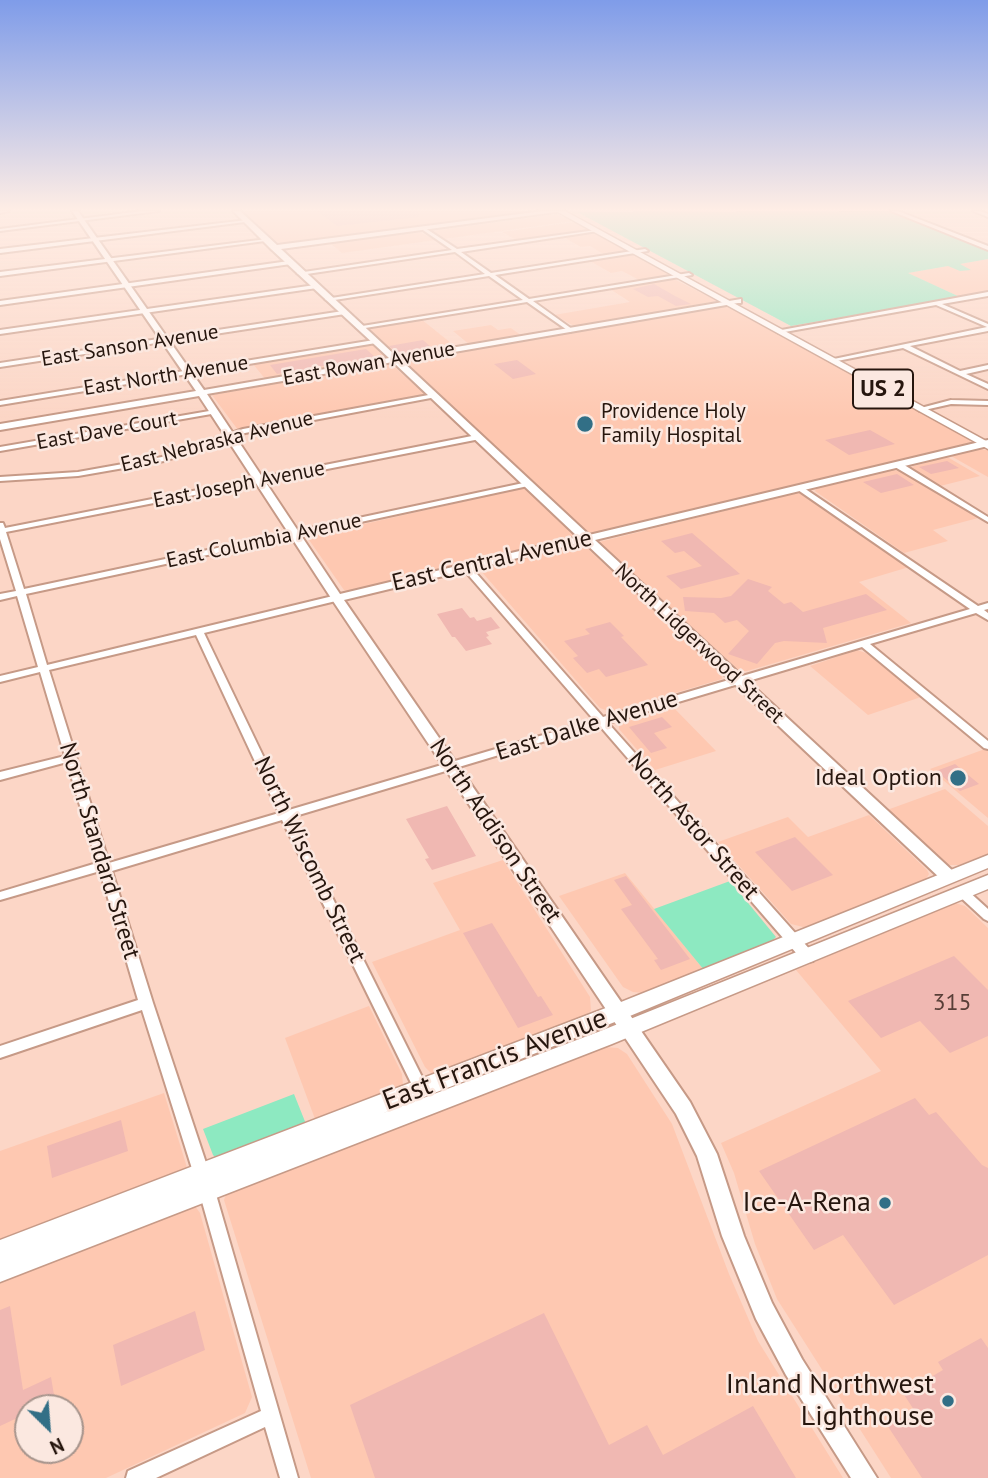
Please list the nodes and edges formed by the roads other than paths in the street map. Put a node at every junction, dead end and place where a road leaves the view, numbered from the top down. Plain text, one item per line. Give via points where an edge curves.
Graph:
1 (124, 280) edge
2 (164, 280) edge
3 (308, 280) edge
4 (451, 280) edge
5 (498, 280) edge
6 (660, 280) edge
7 (684, 280) edge
8 (698, 280) edge
9 (127, 285) junction
10 (315, 286) junction
11 (988, 294) edge
12 (328, 299) junction
13 (528, 301) junction
14 (738, 301) junction
15 (0, 303) edge
16 (727, 303) junction
17 (936, 303) junction
18 (145, 311) junction
19 (343, 313) junction
20 (359, 327) junction
21 (988, 328) edge
22 (570, 330) junction
23 (784, 330) junction
24 (0, 332) edge
25 (165, 340) junction
26 (374, 342) junction
27 (905, 346) junction
28 (843, 358) junction
29 (395, 360) junction
30 (832, 360) junction
31 (0, 365) edge
32 (988, 367) edge
33 (188, 373) junction
34 (959, 373) junction
35 (988, 387) edge
36 (202, 393) junction
37 (434, 396) junction
38 (0, 403) edge
39 (988, 403) edge
40 (932, 406) junction
41 (920, 409) junction
42 (215, 412) junction
43 (0, 427) edge
44 (230, 436) junction
45 (477, 437) junction
46 (987, 442) edge
47 (0, 449) edge
48 (898, 465) junction
49 (0, 479) edge
50 (261, 481) junction
51 (528, 484) junction
52 (801, 488) junction
53 (988, 520) edge
54 (1, 529) edge
55 (296, 535) junction
56 (587, 539) junction
57 (467, 568) junction
58 (22, 593) junction
59 (0, 597) edge
60 (337, 598) junction
61 (988, 606) edge
62 (976, 610) junction
63 (988, 618) edge
64 (199, 631) junction
65 (863, 643) junction
66 (43, 669) junction
67 (0, 679) edge
68 (737, 681) junction
69 (602, 721) junction
70 (988, 746) edge
71 (70, 758) junction
72 (451, 766) junction
73 (0, 776) edge
74 (286, 816) junction
75 (988, 861) edge
76 (105, 867) junction
77 (948, 876) junction
78 (988, 882) edge
79 (962, 892) junction
80 (0, 896) edge
81 (908, 915) junction
82 (988, 916) edge
83 (793, 941) junction
84 (808, 957) junction
85 (146, 1003) junction
86 (623, 1020) junction
87 (0, 1052) edge
88 (421, 1089) junction
89 (205, 1183) junction
90 (0, 1252) edge
91 (0, 1270) edge
92 (270, 1416) junction
93 (135, 1478) edge
94 (289, 1478) edge
95 (864, 1478) edge

1 - 9 street, North Addison Street
2 - 9 street
3 - 10 street, North Lidgerwood Street
4 - 12 street
5 - 13 street
6 - 13 street
7 - 16 main road, US 2
8 - 14 main road, US 2
9 - 15 street
9 - 18 street, North Addison Street
10 - 12 street, North Lidgerwood Street
10 - 18 street
11 - 17 street
12 - 19 street, North Lidgerwood Street
13 - 20 street
13 - 22 street
14 - 16 street, East Rowan Avenue
14 - 23 main road, US 2
16 - 22 street, East Rowan Avenue
16 - 23 main road, US 2
17 - 21 street
17 - 23 street
18 - 24 street
18 - 25 street, North Addison Street
19 - 20 street, North Lidgerwood Street
19 - 25 street, East Sanson Avenue
20 - 26 street, North Lidgerwood Street
21 - 27 street
22 - 29 street, East Rowan Avenue
23 - 28 main road, US 2
23 - 30 main road, US 2
25 - 31 street, East Sanson Avenue
25 - 33 street, North Addison Street
26 - 29 street, North Lidgerwood Street
26 - 33 street, East North Avenue
27 - 28 street
27 - 34 street
28 - 30 street
28 - 40 main road, US 2
29 - 36 street, East Rowan Avenue
29 - 37 street, North Lidgerwood Street
30 - 41 main road, US 2
32 - 34 street
33 - 36 street, North Addison Street
33 - 38 street, East North Avenue
34 - 35 street
36 - 42 street, North Addison Street
36 - 43 street, East Rowan Avenue
37 - 44 street, East Nebraska Avenue
37 - 45 street, North Lidgerwood Street
39 - 40 street
40 - 41 street
40 - 46 main road, US 2
41 - 46 main road, US 2
42 - 44 street, North Addison Street
42 - 47 street, East Dave Court
44 - 49 street, East Nebraska Avenue via 164,459 78,474
44 - 50 street, North Addison Street
45 - 50 street, East Joseph Avenue
45 - 51 street, North Lidgerwood Street
46 - 48 street, East Central Avenue
48 - 52 street, East Central Avenue
48 - 53 street
50 - 54 street, East Joseph Avenue
50 - 55 street, North Addison Street
51 - 55 street, East Columbia Avenue
51 - 56 street, North Lidgerwood Street
52 - 56 street, East Central Avenue
52 - 62 street
54 - 58 street, North Standard Street
55 - 58 street, East Columbia Avenue
55 - 60 street, North Addison Street
56 - 57 street, East Central Avenue
56 - 68 street, North Lidgerwood Street
57 - 60 street, East Central Avenue
57 - 69 street, North Astor Street
58 - 59 street, East Columbia Avenue
58 - 66 street, North Standard Street
60 - 64 street, East Central Avenue
60 - 72 street, North Addison Street
61 - 62 street, East Dalke Avenue
62 - 63 street
62 - 65 street, East Dalke Avenue
64 - 66 street, East Central Avenue
64 - 74 street, North Wiscomb Street
65 - 68 street, East Dalke Avenue
65 - 70 street
66 - 67 street, East Central Avenue
66 - 71 street, North Standard Street
68 - 69 street, East Dalke Avenue
68 - 77 street, North Lidgerwood Street
69 - 72 street, East Dalke Avenue
69 - 83 street, North Astor Street
71 - 73 street
71 - 76 street, North Standard Street
72 - 74 street, East Dalke Avenue
72 - 86 street, North Addison Street
74 - 76 street, East Dalke Avenue
74 - 88 street, North Wiscomb Street
75 - 77 main road, East Francis Avenue
75 - 79 main road via 968,875
76 - 80 street, East Dalke Avenue
76 - 85 street, North Standard Street
77 - 81 main road via 945,888
77 - 83 main road, East Francis Avenue
78 - 79 main road, East Francis Avenue
79 - 81 main road, East Francis Avenue
79 - 82 street
81 - 84 main road, East Francis Avenue
83 - 84 street, North Astor Street
83 - 86 main road, East Francis Avenue
84 - 86 main road, East Francis Avenue
85 - 87 street
85 - 89 street, North Standard Street
86 - 88 main road, East Francis Avenue
86 - 89 main road, East Francis Avenue
86 - 95 street, North Addison Street via 682,1108 706,1154 764,1311
88 - 89 main road, East Francis Avenue
89 - 90 main road, East Francis Avenue
89 - 91 main road, East Francis Avenue
89 - 92 street, North Standard Street
92 - 93 street
92 - 94 street, North Standard Street

